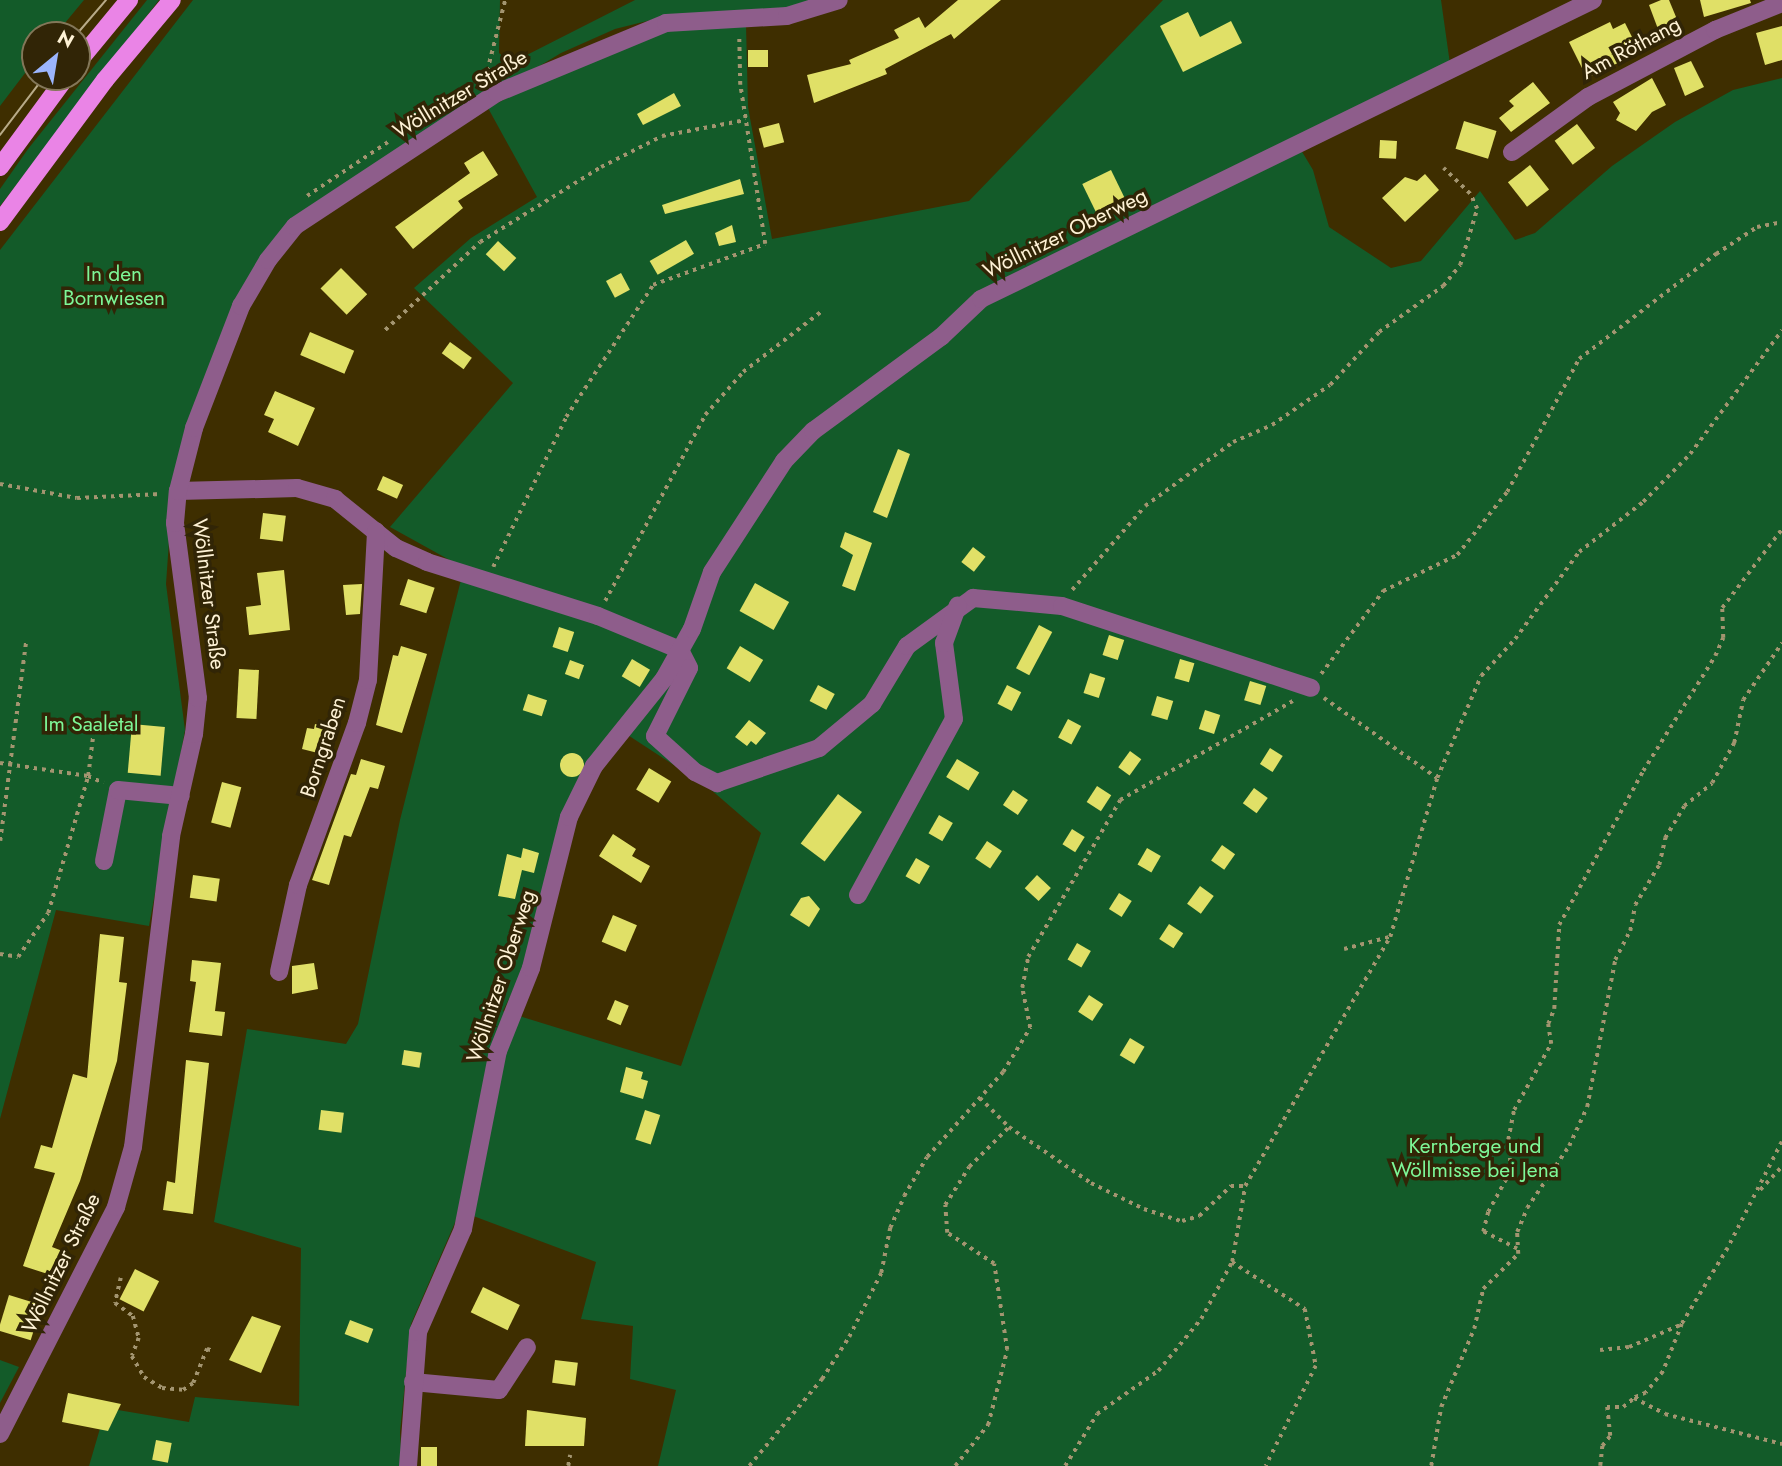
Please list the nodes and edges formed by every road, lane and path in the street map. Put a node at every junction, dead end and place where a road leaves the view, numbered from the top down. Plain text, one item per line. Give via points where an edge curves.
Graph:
1 (129, 0) edge
2 (172, 0) edge
3 (505, 0) edge
4 (839, 0) edge
5 (1592, 0) edge
6 (1776, 3) edge
7 (737, 19) junction
8 (496, 44) dead end
9 (91, 46) edge
10 (510, 56) dead end
11 (484, 82) dead end
12 (56, 91) edge
13 (745, 120) junction
14 (1512, 152) dead end
15 (0, 167) edge
16 (1443, 168) dead end
17 (0, 222) edge
18 (1782, 222) edge
19 (822, 311) dead end
20 (385, 330) dead end
21 (1782, 330) edge
22 (0, 484) edge
23 (178, 491) junction
24 (1782, 529) edge
25 (376, 531) junction
26 (487, 582) junction
27 (958, 605) junction
28 (1062, 607) junction
29 (597, 616) junction
30 (26, 642) dead end
31 (1782, 643) edge
32 (680, 650) junction
33 (1311, 688) junction
34 (94, 727) dead end
35 (0, 763) edge
36 (11, 764) junction
37 (88, 776) junction
38 (1437, 778) junction
39 (118, 790) junction
40 (181, 796) junction
41 (0, 841) edge
42 (104, 861) dead end
43 (858, 895) dead end
44 (1390, 937) junction
45 (1344, 949) dead end
46 (0, 954) edge
47 (279, 972) dead end
48 (979, 1098) junction
49 (1009, 1127) junction
50 (1782, 1142) edge
51 (1782, 1166) edge
52 (1245, 1186) junction
53 (1757, 1193) junction
54 (1518, 1249) junction
55 (1232, 1262) junction
56 (121, 1278) dead end
57 (1682, 1324) junction
58 (527, 1347) dead end
59 (1600, 1350) dead end
60 (214, 1351) dead end
61 (413, 1382) junction
62 (1634, 1398) junction
63 (0, 1434) edge
64 (1782, 1444) edge
65 (570, 1455) dead end
66 (408, 1466) edge
67 (568, 1466) edge
68 (749, 1466) edge
69 (955, 1466) edge
70 (1065, 1466) edge
71 (1266, 1466) edge
72 (1431, 1466) edge
73 (1600, 1466) edge

1 - 9 main road
2 - 17 main road via 97,90
3 - 8 path
4 - 7 street, Wöllnitzer Straße via 787,16
5 - 32 street, Wöllnitzer Oberweg via 981,299 941,337 813,431 784,461 712,572
6 - 14 street, Am Röthang via 1588,97
7 - 13 path
7 - 23 street, Wöllnitzer Straße via 666,23 541,72 497,93 295,226 241,306 198,416
10 - 11 path
12 - 15 main road
13 - 20 path via 662,136 601,167 480,242
13 - 26 path via 765,244 653,285 566,417
16 - 28 path via 1470,194 1476,209 1464,256 1443,286 1379,332 1330,385 1272,425 1233,442 1144,506 1098,557
18 - 33 path via 1757,227 1716,254 1580,359 1507,492 1457,555 1383,592
19 - 29 path via 743,372 705,415
21 - 38 path via 1690,454 1643,502 1579,552 1515,639 1480,676
22 - 23 path via 76,498
23 - 25 street via 297,488 335,499
23 - 40 street, Wöllnitzer Straße via 175,523 181,582 198,686
24 - 54 path via 1721,608 1723,638 1715,656 1643,771 1559,925 1554,1009 1548,1024 1551,1044 1514,1110 1507,1140 1511,1170 1488,1212 1483,1232
25 - 26 street via 396,548
25 - 47 street, Borngraben via 368,680 298,885
26 - 29 street
27 - 28 street, Wöllnitzer Oberweg via 989,596
27 - 32 street, Wöllnitzer Oberweg via 907,646 872,704 819,748 717,783 695,772 655,736 689,668
27 - 43 street via 944,643 954,719
28 - 33 street, Wöllnitzer Oberweg
29 - 32 street
30 - 36 path
31 - 54 path via 1743,700 1734,743 1712,783 1684,806 1665,838 1659,865 1634,905 1630,931 1612,973 1596,1079 1587,1107 1569,1146 1527,1208 1517,1233
32 - 61 street, Wöllnitzer Oberweg via 650,698 594,766 569,817 531,968 498,1051 463,1228 418,1332
33 - 38 path
33 - 48 path via 1120,800 1028,957 1023,988 1030,1028 1003,1072
34 - 37 path
35 - 36 path
36 - 37 path
36 - 41 path
37 - 39 path
37 - 46 path via 48,914 18,957
38 - 44 path
39 - 40 street
39 - 42 street
40 - 63 street, Wöllnitzer Straße via 171,836 133,1147 116,1207
44 - 45 path
44 - 52 path
48 - 49 path
48 - 68 path via 926,1157 904,1196 890,1228 881,1273 842,1348
49 - 52 path via 1091,1184 1182,1221 1199,1216 1231,1186
49 - 69 path via 969,1167 945,1205 947,1233 994,1264 1007,1350 988,1425
50 - 53 path
51 - 53 path
52 - 55 path
53 - 57 path
54 - 72 path via 1483,1289 1474,1329 1441,1407
55 - 70 path via 1201,1319 1158,1371 1097,1414
55 - 71 path via 1305,1309 1316,1366
56 - 60 path via 115,1303 133,1315 139,1338 132,1356 145,1377 162,1388 183,1390 193,1383 207,1349
57 - 59 path via 1629,1347
57 - 62 path via 1663,1372 1646,1393
58 - 61 street via 499,1390
61 - 66 street, Wöllnitzer Oberweg
62 - 64 path via 1665,1414
62 - 73 path via 1623,1407 1607,1407 1610,1436 1602,1446
65 - 67 path

